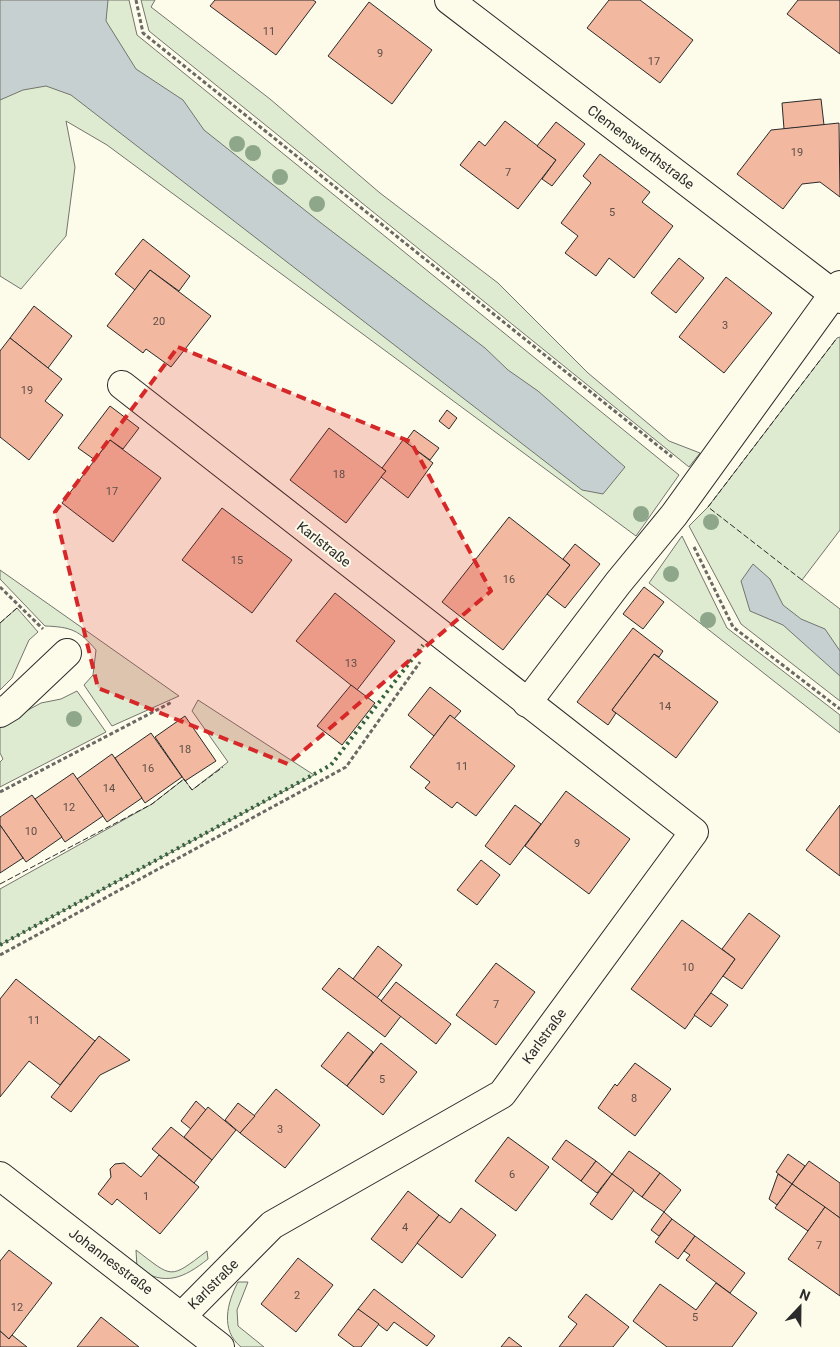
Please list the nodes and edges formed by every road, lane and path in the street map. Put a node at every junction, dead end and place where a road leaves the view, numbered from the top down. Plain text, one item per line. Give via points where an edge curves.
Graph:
1 (136, 0) edge
2 (449, 0) edge
3 (838, 292) edge
4 (122, 385) dead end
5 (699, 478) junction
6 (674, 515) junction
7 (0, 588) edge
8 (440, 634) junction
9 (67, 653) joint
10 (172, 702) dead end
11 (527, 703) junction
12 (840, 709) edge
13 (0, 713) edge
14 (0, 792) edge
15 (0, 956) edge
16 (0, 1176) edge
17 (182, 1316) junction
18 (220, 1347) edge

1 - 5 path via 143,33
2 - 3 street, Clemenswerthstraße
3 - 5 street, Clemenswerthstraße
4 - 8 street, Karlstraße
5 - 6 street, Clemenswerthstraße
6 - 11 street, Clemenswerthstraße via 618,582
6 - 12 path via 686,528 733,627
7 - 9 path
8 - 11 street, Karlstraße
8 - 15 path via 346,767
9 - 13 street
10 - 14 path
11 - 17 street, Karlstraße via 694,832 502,1094 272,1225
16 - 17 street, Johannesstraße
17 - 18 street, Johannesstraße

